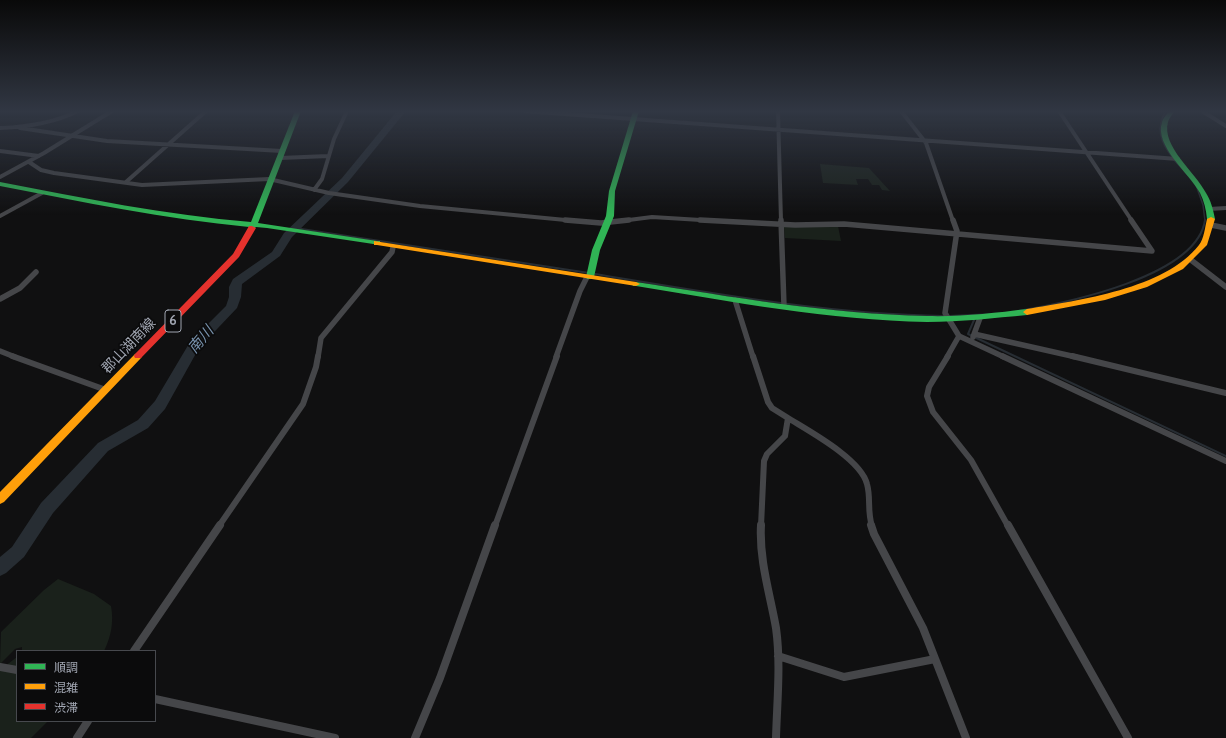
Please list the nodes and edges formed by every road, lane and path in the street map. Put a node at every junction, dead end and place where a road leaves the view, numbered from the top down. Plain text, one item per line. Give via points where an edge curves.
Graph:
1 (57, 145) edge
2 (169, 145) edge
3 (174, 145) edge
4 (284, 145) edge
5 (332, 145) edge
6 (625, 145) edge
7 (779, 145) edge
8 (927, 145) edge
9 (985, 145) edge
10 (1081, 145) edge
11 (1169, 145) edge
12 (0, 150) edge
13 (1086, 153) junction
14 (281, 154) junction
15 (39, 156) junction
16 (328, 156) junction
17 (1178, 159) junction
18 (29, 162) junction
19 (0, 177) edge
20 (272, 180) junction
21 (126, 182) junction
22 (0, 184) edge
23 (314, 190) junction
24 (42, 193) junction
25 (1226, 208) edge
26 (1209, 209) junction
27 (0, 216) edge
28 (607, 222) junction
29 (782, 224) junction
30 (1211, 225) junction
31 (253, 226) junction
32 (1226, 228) edge
33 (957, 234) junction
34 (393, 248) junction
35 (1191, 260) junction
36 (36, 272) dead end
37 (589, 277) junction
38 (1226, 286) edge
39 (0, 299) edge
40 (735, 300) junction
41 (784, 305) junction
42 (947, 317) junction
43 (980, 318) junction
44 (960, 336) junction
45 (973, 337) junction
46 (0, 351) edge
47 (106, 390) junction
48 (1226, 393) edge
49 (788, 418) junction
50 (1226, 461) edge
51 (0, 499) edge
52 (135, 650) edge
53 (778, 656) junction
54 (935, 659) junction
55 (0, 667) edge
56 (16, 670) edge
57 (156, 699) edge
58 (87, 722) edge
59 (77, 738) edge
60 (335, 738) edge
61 (415, 738) edge
62 (776, 738) edge
63 (966, 738) edge
64 (1128, 738) edge

1 - 15 street
2 - 21 street
3 - 14 street
4 - 14 street, 郡山湖南線 / 6
5 - 16 street
6 - 28 street via 612,191 611,212
7 - 29 street
8 - 33 street
9 - 13 street
10 - 13 street
11 - 17 street
12 - 15 street
13 - 17 street
13 - 33 street via 1152,251
14 - 16 street
14 - 20 street, 郡山湖南線 / 6
15 - 18 street
16 - 23 street via 322,179
17 - 26 street via 1201,187
18 - 19 street
18 - 21 street via 41,170 54,173
20 - 21 street via 142,185
20 - 23 street
20 - 31 street, 郡山湖南線 / 6
22 - 24 street
23 - 28 street via 420,206
24 - 27 street
24 - 31 street via 207,221
25 - 26 street
26 - 30 street
28 - 29 street via 652,217
28 - 37 street
29 - 33 street via 844,224
29 - 41 street
30 - 32 street
30 - 35 street via 1206,241
31 - 34 street via 267,226
31 - 47 street, 郡山湖南線 / 6 via 236,255
33 - 42 street via 952,256
34 - 37 street
34 - 52 street via 321,338 316,367 303,404
35 - 38 street
35 - 43 street via 1164,277 1099,299 1060,308
36 - 39 street via 20,288
37 - 40 street
37 - 61 street via 580,291 437,685
40 - 41 street
40 - 49 street via 768,402 772,408
41 - 42 street via 876,319
42 - 43 street
42 - 44 street
43 - 45 street
44 - 45 street
44 - 64 street via 929,387 929,403 941,424 971,460
45 - 48 street via 1124,367 1155,377
45 - 50 street
46 - 47 street
47 - 51 street, 郡山湖南線 / 6
49 - 53 street via 785,436 767,454 764,461 761,550 776,629
49 - 54 street via 832,445 852,462 867,482 868,515 874,534 923,628
53 - 54 street via 844,676
53 - 62 street
54 - 63 street
55 - 56 street
57 - 60 street
58 - 59 street

